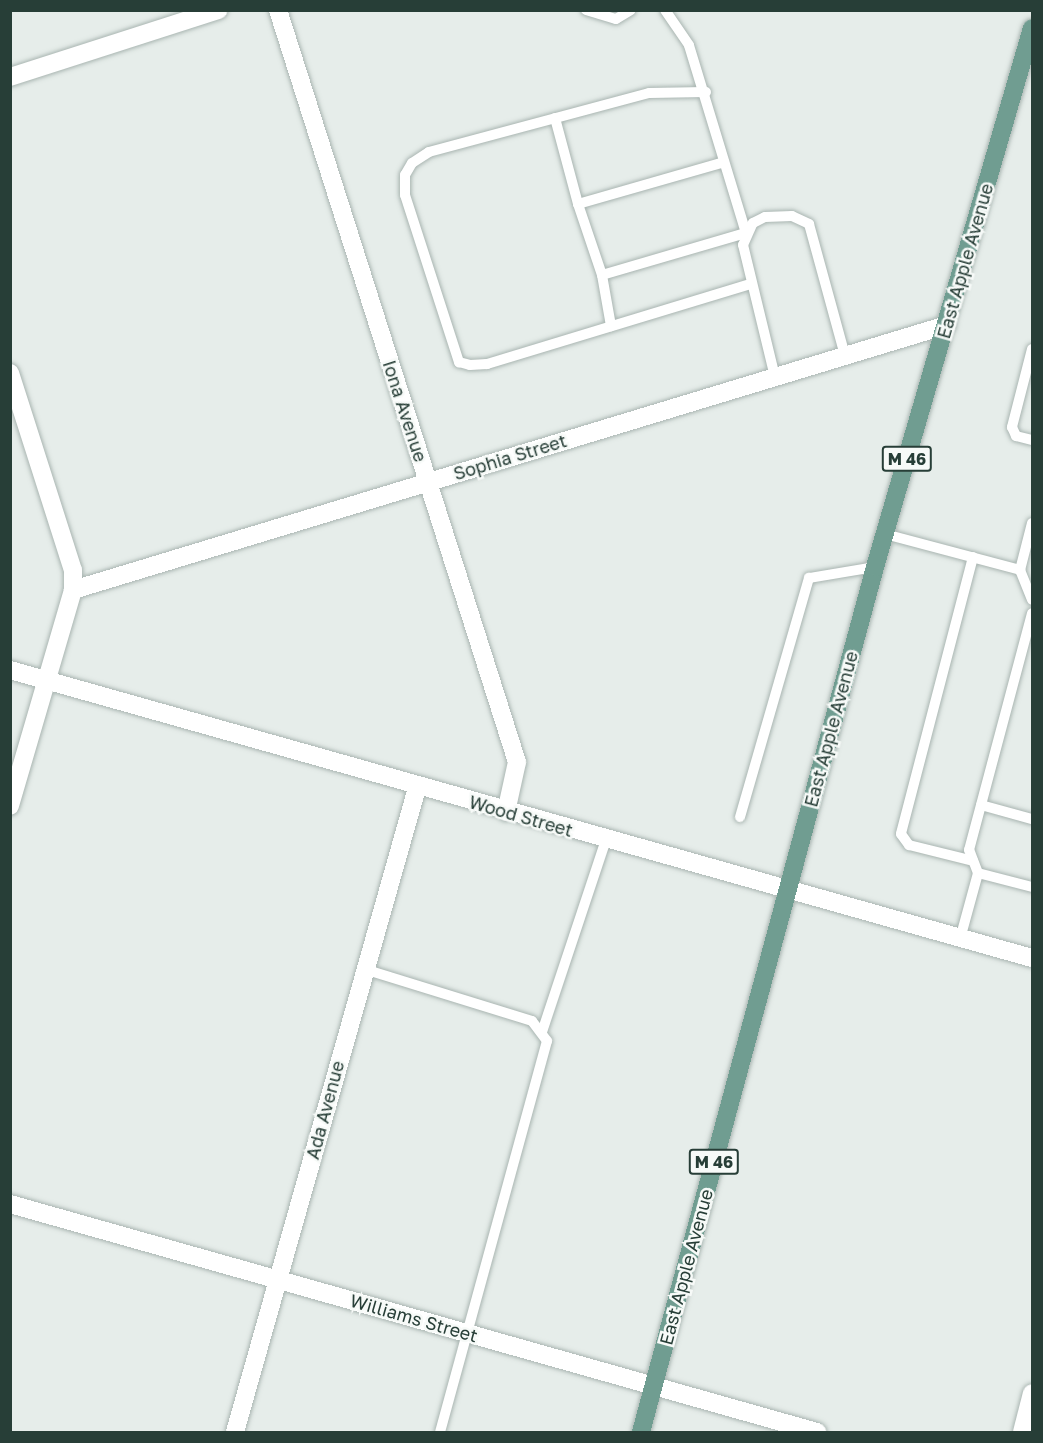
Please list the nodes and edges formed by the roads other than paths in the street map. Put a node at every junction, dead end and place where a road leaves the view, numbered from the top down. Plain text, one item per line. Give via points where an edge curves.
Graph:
1 (219, 10) edge
2 (278, 10) edge
3 (585, 10) edge
4 (631, 10) edge
5 (665, 10) edge
6 (1032, 28) edge
7 (10, 77) edge
8 (706, 92) junction
9 (555, 118) junction
10 (724, 162) junction
11 (578, 204) junction
12 (747, 233) junction
13 (602, 274) junction
14 (750, 284) junction
15 (947, 325) junction
16 (611, 326) junction
17 (1032, 349) edge
18 (845, 356) junction
19 (10, 373) edge
20 (775, 377) junction
21 (1032, 440) edge
22 (428, 483) junction
23 (1032, 523) edge
24 (885, 534) junction
25 (973, 557) junction
26 (875, 567) junction
27 (1020, 570) junction
28 (73, 590) junction
29 (1032, 600) edge
30 (1032, 613) edge
31 (10, 670) edge
32 (46, 680) junction
33 (417, 788) junction
34 (981, 805) junction
35 (10, 806) edge
36 (506, 812) junction
37 (740, 817) dead end
38 (1032, 819) edge
39 (606, 840) junction
40 (973, 861) junction
41 (978, 873) junction
42 (1032, 887) edge
43 (787, 891) junction
44 (960, 939) junction
45 (1032, 958) edge
46 (364, 969) junction
47 (542, 1032) junction
48 (10, 1204) edge
49 (278, 1279) junction
50 (469, 1334) junction
51 (654, 1386) junction
52 (1032, 1393) edge
53 (235, 1432) edge
54 (440, 1432) edge
55 (641, 1432) edge
56 (817, 1432) edge
57 (1022, 1432) edge

1 - 7 street
2 - 22 street, Iona Avenue
3 - 4 lane via 616,19
5 - 8 lane via 689,45
6 - 15 main road, East Apple Avenue / M 46
8 - 9 lane via 649,93
8 - 10 lane
9 - 11 lane
9 - 16 lane via 429,152 412,163 405,175 405,195 459,362 487,364
10 - 11 lane
10 - 12 lane
11 - 13 lane
12 - 13 lane
12 - 14 lane via 743,245
12 - 18 lane via 765,216 792,216 809,224
13 - 16 lane
14 - 16 lane
14 - 20 lane
15 - 18 street, Sophia Street
15 - 24 main road, East Apple Avenue / M 46
17 - 21 lane via 1012,427 1016,436
18 - 20 street, Sophia Street
19 - 28 street via 73,570
20 - 22 street, Sophia Street
22 - 28 street, Sophia Street
22 - 36 street, Iona Avenue via 517,762
23 - 27 lane
24 - 25 lane
24 - 26 main road, East Apple Avenue / M 46
25 - 27 lane
25 - 40 lane via 901,834 909,844
26 - 37 lane via 809,578
26 - 43 main road, East Apple Avenue / M 46
27 - 29 lane
28 - 32 street
30 - 34 lane
31 - 32 street, Wood Street
32 - 33 street, Wood Street
32 - 35 street
33 - 36 street, Wood Street
33 - 46 street, Ada Avenue
34 - 38 lane
34 - 40 lane via 969,850
36 - 39 street, Wood Street
39 - 43 street, Wood Street
39 - 47 lane
40 - 41 lane
41 - 42 lane
41 - 44 lane
43 - 44 street, Wood Street
43 - 51 main road, East Apple Avenue / M 46
44 - 45 street, Wood Street
46 - 47 lane via 532,1021
46 - 49 street, Ada Avenue
47 - 50 lane via 548,1041
48 - 49 street, Williams Street
49 - 50 street, Williams Street
49 - 53 street, Ada Avenue
50 - 51 street, Williams Street
50 - 54 lane
51 - 55 main road, East Apple Avenue / M 46
51 - 56 street, Williams Street
52 - 57 street

